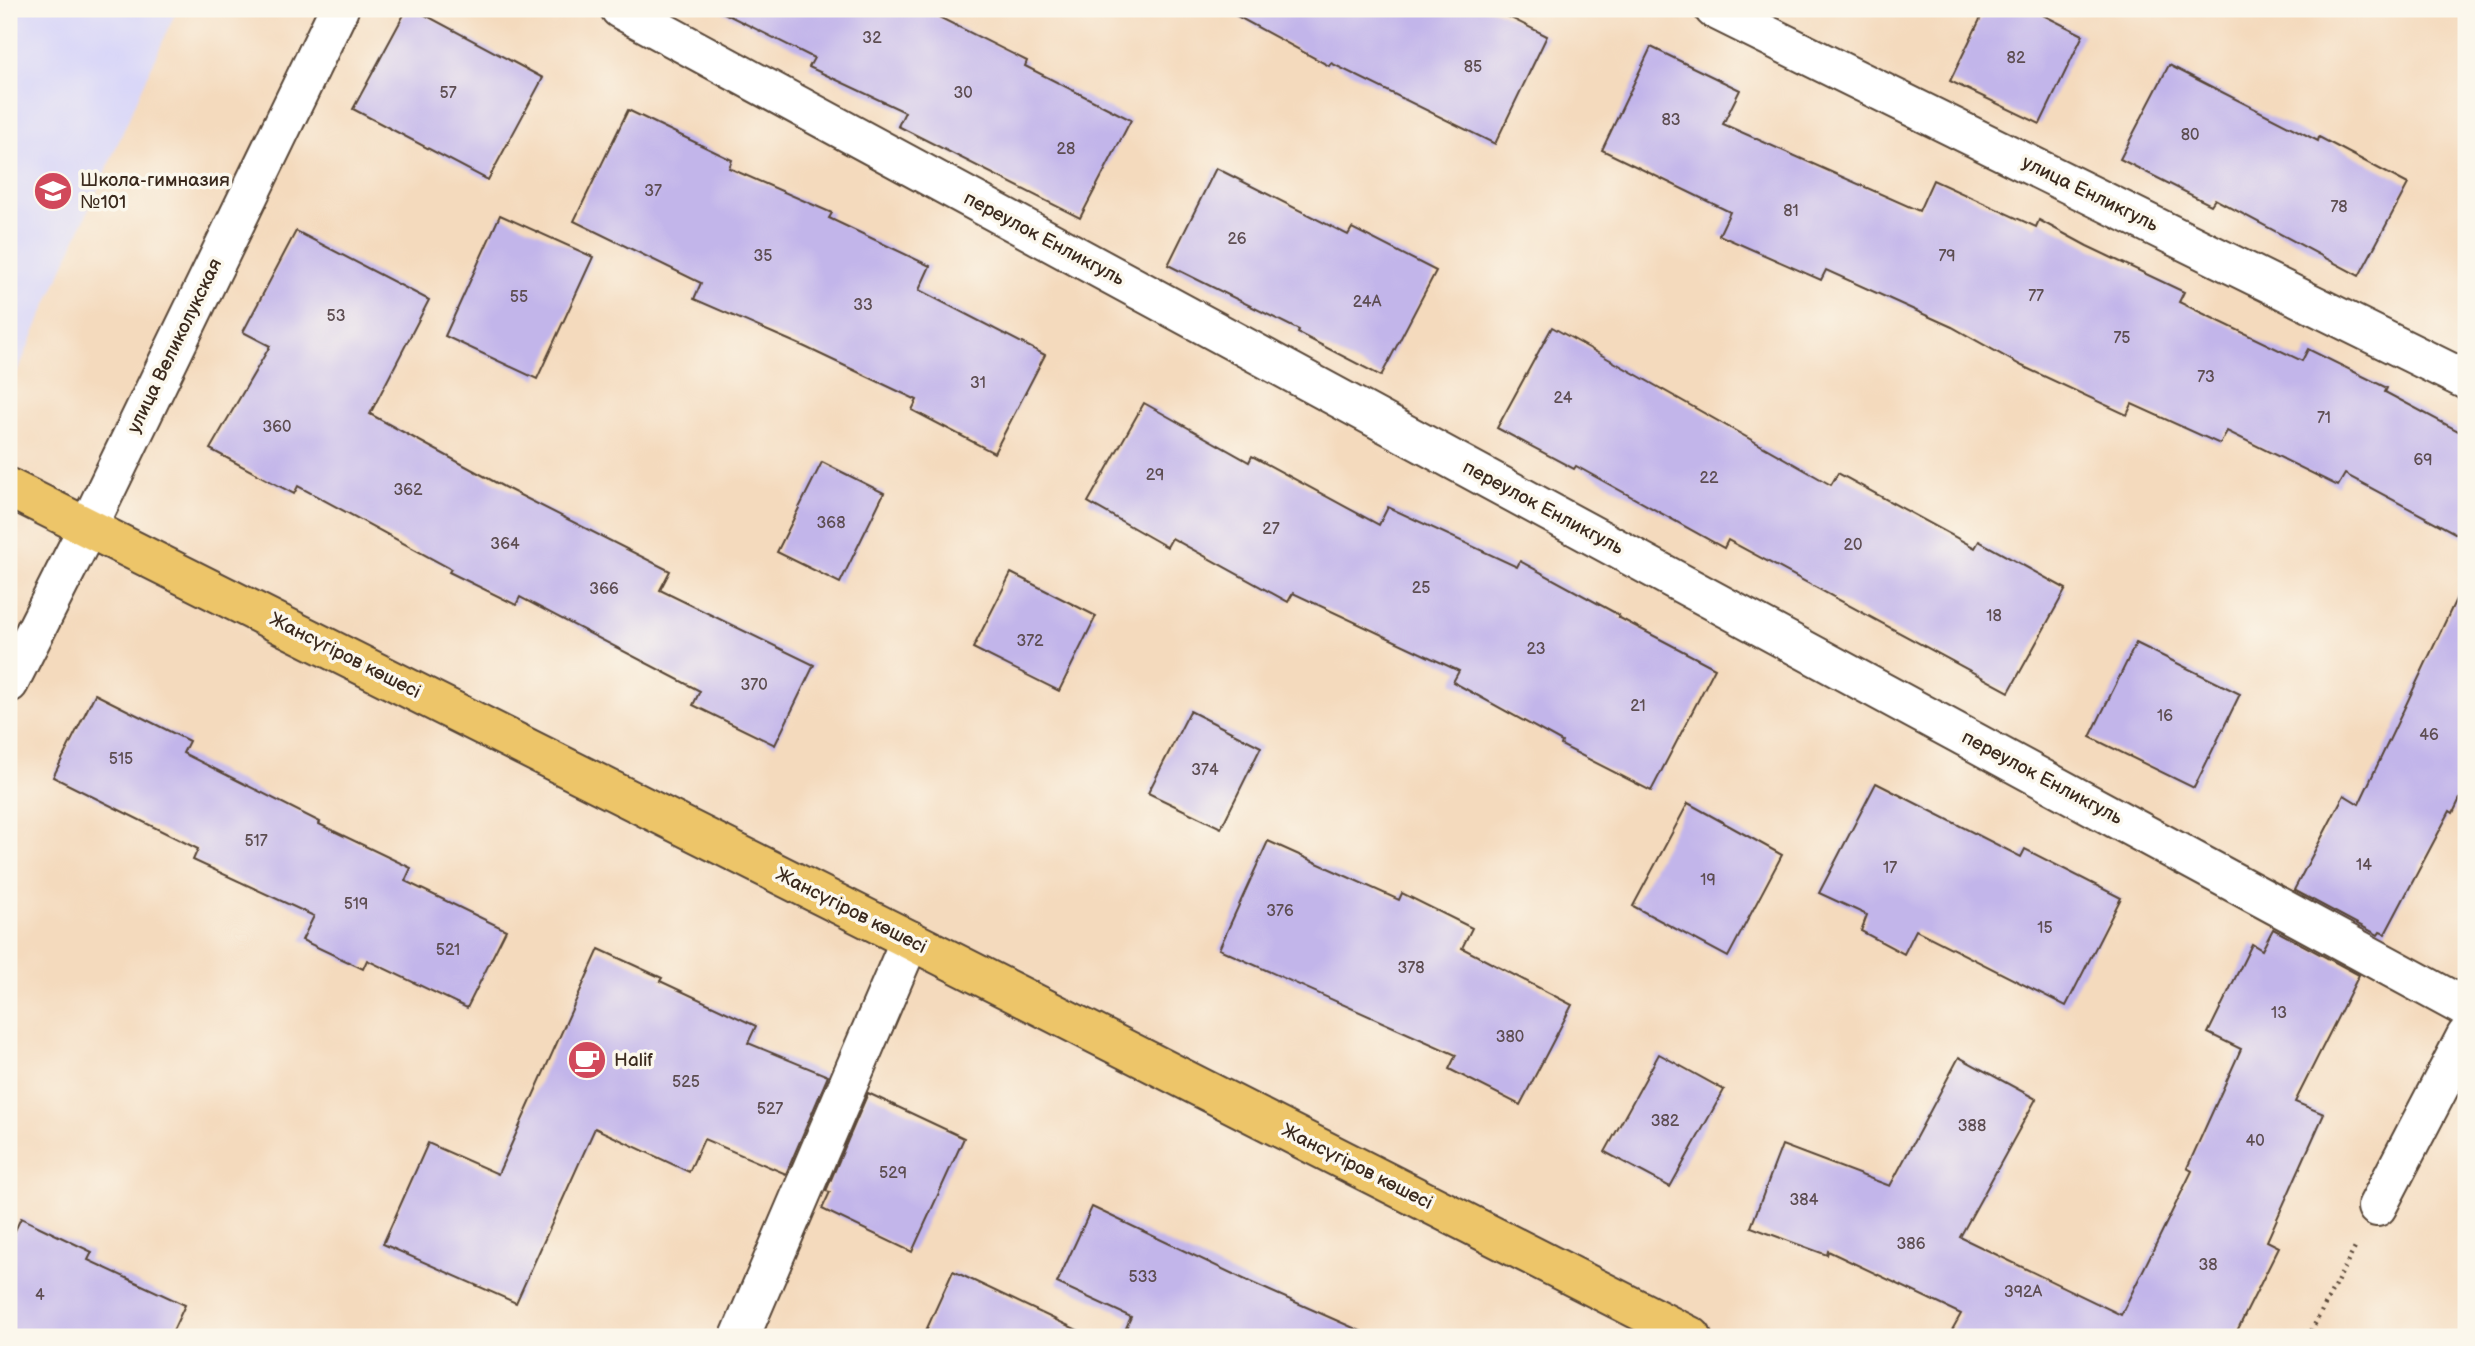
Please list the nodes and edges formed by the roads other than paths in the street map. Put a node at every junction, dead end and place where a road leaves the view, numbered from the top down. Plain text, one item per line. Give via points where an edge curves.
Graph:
1 (339, 9) edge
2 (620, 9) edge
3 (1714, 9) edge
4 (2466, 380) edge
5 (9, 488) edge
6 (88, 527) junction
7 (9, 683) edge
8 (910, 940) junction
9 (2466, 1008) edge
10 (2466, 1036) edge
11 (2377, 1207) road end
12 (740, 1337) edge
13 (1692, 1337) edge

1 - 6 street, улица Великолукская
2 - 9 street, переулок Енликгуль
3 - 4 street, улица Енликгуль
5 - 6 main road, Жансүгіров көшесі
6 - 7 street, улица Великолукская
6 - 8 main road, Жансүгіров көшесі
8 - 12 street
8 - 13 main road, Жансүгіров көшесі
10 - 11 street

